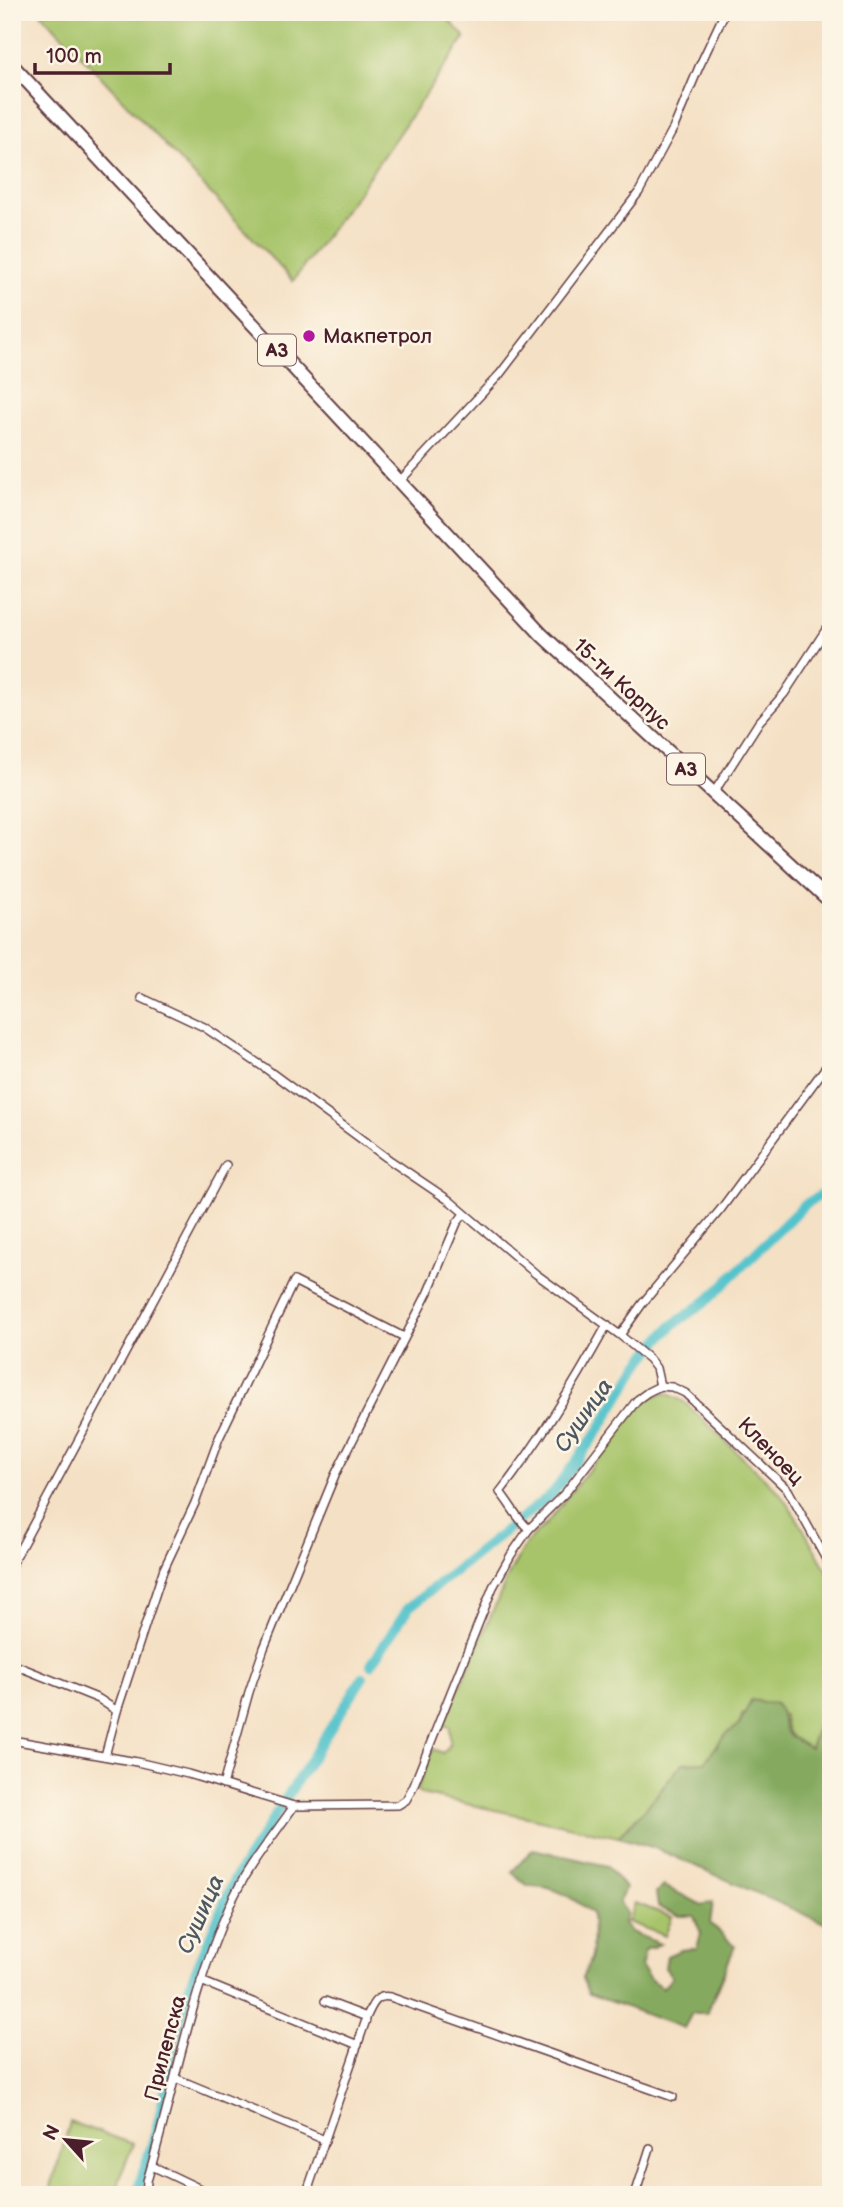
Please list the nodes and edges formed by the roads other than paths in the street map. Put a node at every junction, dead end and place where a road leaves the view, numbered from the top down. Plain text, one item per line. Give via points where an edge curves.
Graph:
1 (725, 12) edge
2 (12, 65) edge
3 (399, 481) junction
4 (831, 622) edge
5 (713, 794) junction
6 (831, 902) edge
7 (142, 998) dead end
8 (831, 1060) edge
9 (226, 1165) dead end
10 (464, 1213) junction
11 (607, 1325) junction
12 (620, 1335) junction
13 (404, 1337) junction
14 (660, 1386) junction
15 (529, 1529) junction
16 (12, 1564) edge
17 (831, 1568) edge
18 (12, 1664) edge
19 (117, 1711) junction
20 (12, 1740) edge
21 (105, 1756) junction
22 (223, 1785) junction
23 (294, 1806) junction
24 (201, 1981) junction
25 (325, 2001) dead end
26 (366, 2018) junction
27 (358, 2045) junction
28 (175, 2078) junction
29 (673, 2097) dead end
30 (325, 2140) junction
31 (650, 2148) dead end
32 (152, 2166) junction
33 (146, 2195) edge
34 (213, 2195) edge
35 (306, 2195) edge
36 (635, 2195) edge

1 - 3 street via 674,127 639,192 500,374
2 - 3 main road, A3
3 - 5 main road, 15-ти Корпус / A3 via 542,635
4 - 5 street
5 - 6 main road, 15-ти Корпус / A3
7 - 10 street via 204,1027
8 - 12 street via 729,1199
9 - 16 street
10 - 11 street via 536,1274
10 - 13 street
11 - 12 street
11 - 15 street via 530,1454 500,1492
12 - 14 street via 649,1359
13 - 19 street via 294,1281 219,1438 163,1571
13 - 22 street via 335,1475 303,1552 253,1681
14 - 15 street via 638,1400 566,1492
14 - 17 street, Кленоец via 685,1393 779,1480
15 - 23 street via 493,1587 406,1800 387,1806
18 - 19 street via 99,1699
19 - 21 street
20 - 21 street
21 - 22 street
22 - 23 street
23 - 24 street, Прилепска via 230,1904
24 - 27 street
24 - 28 street, Прилепска
25 - 26 street
26 - 27 street
26 - 29 street via 376,2000 390,1997
27 - 30 street
28 - 30 street
28 - 32 street, Прилепска
30 - 35 street
31 - 36 street
32 - 33 street, Прилепска
32 - 34 street

